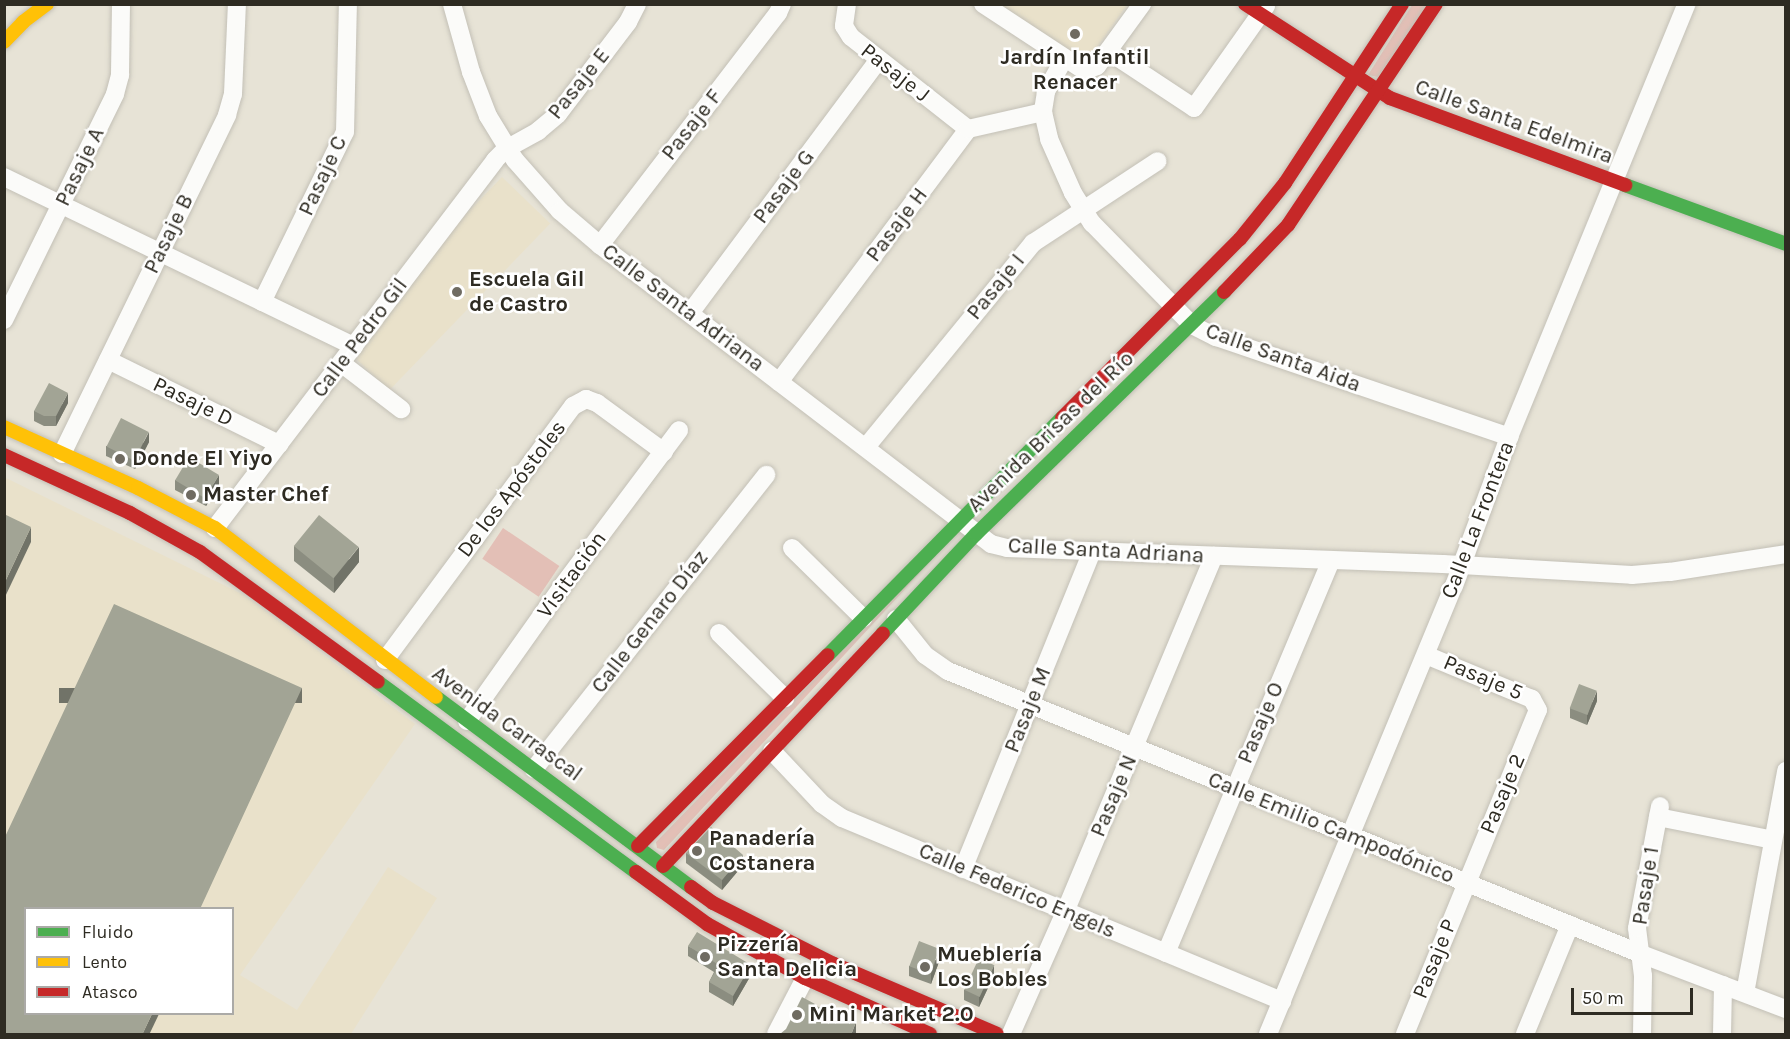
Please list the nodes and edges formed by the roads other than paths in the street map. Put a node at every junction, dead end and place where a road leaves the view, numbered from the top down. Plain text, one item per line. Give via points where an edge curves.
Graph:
1 (47, 4) edge
2 (121, 4) edge
3 (237, 4) edge
4 (348, 4) edge
5 (452, 4) edge
6 (637, 4) edge
7 (782, 4) edge
8 (847, 4) edge
9 (983, 4) edge
10 (1142, 4) edge
11 (1402, 4) edge
12 (1436, 4) edge
13 (1686, 4) edge
14 (1257, 8) edge
15 (4, 42) edge
16 (1064, 59) junction
17 (1103, 59) junction
18 (878, 61) junction
19 (1353, 76) junction
20 (1376, 91) junction
21 (1043, 112) junction
22 (968, 129) junction
23 (506, 149) junction
24 (1158, 161) dead end
25 (4, 177) edge
26 (1614, 181) junction
27 (61, 205) junction
28 (1083, 211) junction
29 (1785, 244) edge
30 (600, 245) junction
31 (160, 253) junction
32 (262, 302) junction
33 (1172, 306) junction
34 (690, 313) junction
35 (4, 320) edge
36 (1192, 325) junction
37 (354, 346) junction
38 (108, 360) junction
39 (341, 363) junction
40 (780, 382) junction
41 (401, 409) dead end
42 (4, 427) edge
43 (679, 430) dead end
44 (1509, 437) junction
45 (279, 444) junction
46 (866, 447) junction
47 (664, 452) junction
48 (62, 454) junction
49 (4, 455) edge
50 (766, 475) dead end
51 (961, 519) junction
52 (215, 528) junction
53 (976, 534) junction
54 (792, 548) dead end
55 (1092, 551) junction
56 (1785, 554) edge
57 (1214, 556) junction
58 (1331, 560) junction
59 (1462, 566) junction
60 (863, 618) junction
61 (896, 619) junction
62 (719, 633) dead end
63 (1426, 655) junction
64 (385, 660) junction
65 (785, 698) junction
66 (1030, 705) junction
67 (1537, 705) joint
68 (467, 722) junction
69 (1134, 747) junction
70 (772, 751) junction
71 (534, 770) junction
72 (1785, 771) edge
73 (1233, 788) junction
74 (1352, 836) junction
75 (1773, 840) junction
76 (638, 846) junction
77 (663, 866) junction
78 (963, 869) junction
79 (1466, 883) junction
80 (1065, 912) junction
81 (1570, 925) junction
82 (1166, 953) junction
83 (1641, 954) junction
84 (834, 964) junction
85 (805, 978) junction
86 (1723, 985) junction
87 (1745, 993) junction
88 (1282, 1001) junction
89 (1785, 1008) edge
90 (776, 1035) edge
91 (930, 1035) edge
92 (997, 1035) edge
93 (1011, 1035) edge
94 (1268, 1035) edge
95 (1405, 1035) edge
96 (1525, 1035) edge
97 (1642, 1035) edge
98 (1722, 1035) edge

1 - 15 street
2 - 27 street, Pasaje A via 118,88
3 - 31 street, Pasaje B via 230,108
4 - 32 street, Pasaje C via 343,139
5 - 23 street, Calle Santa Adriana via 480,99
6 - 23 street, Pasaje E via 628,22 558,114
7 - 30 street, Pasaje F
8 - 18 street, Pasaje J via 843,20 847,32
9 - 16 street
10 - 17 street
11 - 19 street, Avenida Brisas del Río
12 - 20 street, Avenida Brisas del Río
13 - 26 street, Calle La Frontera
14 - 17 street via 1194,108
14 - 19 street, Calle Santa Edelmira
16 - 17 street via 1085,71
16 - 21 street, Calle Santa Aida via 1046,92
18 - 22 street, Pasaje J
18 - 34 street, Pasaje G
19 - 20 street, Calle Santa Edelmira
19 - 33 street, Avenida Brisas del Río via 1262,213
20 - 26 street, Calle Santa Edelmira
20 - 36 street, Avenida Brisas del Río via 1288,225
21 - 22 street
21 - 28 street, Calle Santa Aida via 1049,139
22 - 40 street, Pasaje H
23 - 30 street, Calle Santa Adriana via 542,193
23 - 37 street, Calle Pedro Gil
24 - 28 street, Pasaje I
25 - 27 street
26 - 29 street, Calle Santa Edelmira
26 - 44 street, Calle La Frontera
27 - 31 street
27 - 35 street, Pasaje A
28 - 33 street, Calle Santa Aida
28 - 46 street, Pasaje I via 1027,249
30 - 34 street, Calle Santa Adriana
31 - 32 street
31 - 38 street, Pasaje B
32 - 37 street
33 - 36 street, Calle Santa Aida
33 - 51 street, Avenida Brisas del Río
34 - 40 street, Calle Santa Adriana
36 - 44 street, Calle Santa Aida via 1216,337
36 - 53 street, Avenida Brisas del Río
37 - 39 street, Calle Pedro Gil
38 - 45 street, Pasaje D
38 - 48 street, Pasaje B
39 - 41 street
39 - 45 street, Calle Pedro Gil
40 - 46 street, Calle Santa Adriana
42 - 48 street, Avenida Carrascal
43 - 47 street, Visitación
44 - 59 street, Calle La Frontera
45 - 52 street, Calle Pedro Gil
46 - 51 street, Calle Santa Adriana
47 - 64 street, De los Apóstoles via 597,403 586,399 573,406
47 - 68 street, Visitación via 561,588
48 - 52 street, Avenida Carrascal
49 - 85 street, Avenida Carrascal via 130,513 200,552 670,899
50 - 71 street, Calle Genaro Díaz
51 - 53 street, Calle Santa Adriana
51 - 60 street, Avenida Brisas del Río
52 - 64 street, Avenida Carrascal
53 - 55 street, Calle Santa Adriana via 999,546
53 - 61 street, Avenida Brisas del Río
54 - 60 street
55 - 57 street, Calle Santa Adriana
55 - 66 street, Pasaje M
56 - 59 street, Calle Santa Adriana via 1651,574
57 - 58 street, Calle Santa Adriana
57 - 69 street, Pasaje N
58 - 59 street, Calle Santa Adriana
58 - 73 street, Pasaje O
59 - 63 street, Calle La Frontera
60 - 65 street, Avenida Brisas del Río
61 - 66 street, Calle Emilio Campodónico via 940,667
61 - 70 street, Avenida Brisas del Río
62 - 65 street
63 - 67 street, Pasaje 5 via 1532,699
63 - 74 street, Calle La Frontera
64 - 68 street, Avenida Carrascal
65 - 76 street, Avenida Brisas del Río
66 - 69 street, Calle Emilio Campodónico
66 - 78 street, Pasaje M
67 - 79 street, Pasaje 2
68 - 71 street, Avenida Carrascal
69 - 73 street, Calle Emilio Campodónico
69 - 80 street, Pasaje N
70 - 77 street, Avenida Brisas del Río
70 - 78 street, Calle Federico Engels via 836,815
71 - 76 street, Avenida Carrascal
72 - 75 street
73 - 74 street, Calle Emilio Campodónico
73 - 82 street, Pasaje O
74 - 79 street, Calle Emilio Campodónico
74 - 88 street, Calle La Frontera
75 - 83 street, Pasaje 1 via 1659,811 1637,928
75 - 87 street
76 - 77 street, Avenida Carrascal
77 - 84 street, Avenida Carrascal via 713,903
78 - 80 street, Calle Federico Engels
79 - 81 street, Calle Emilio Campodónico
79 - 95 street, Pasaje P
80 - 82 street, Calle Federico Engels
80 - 93 street, Pasaje N
81 - 83 street, Calle Emilio Campodónico
81 - 96 street
82 - 88 street, Calle Federico Engels
83 - 86 street, Calle Emilio Campodónico
83 - 97 street, Pasaje 1
84 - 85 street via 818,967
84 - 92 street, Avenida Carrascal
85 - 90 street
85 - 91 street, Avenida Carrascal
86 - 87 street, Calle Emilio Campodónico
86 - 98 street
87 - 89 street, Calle Emilio Campodónico
88 - 94 street, Calle La Frontera

